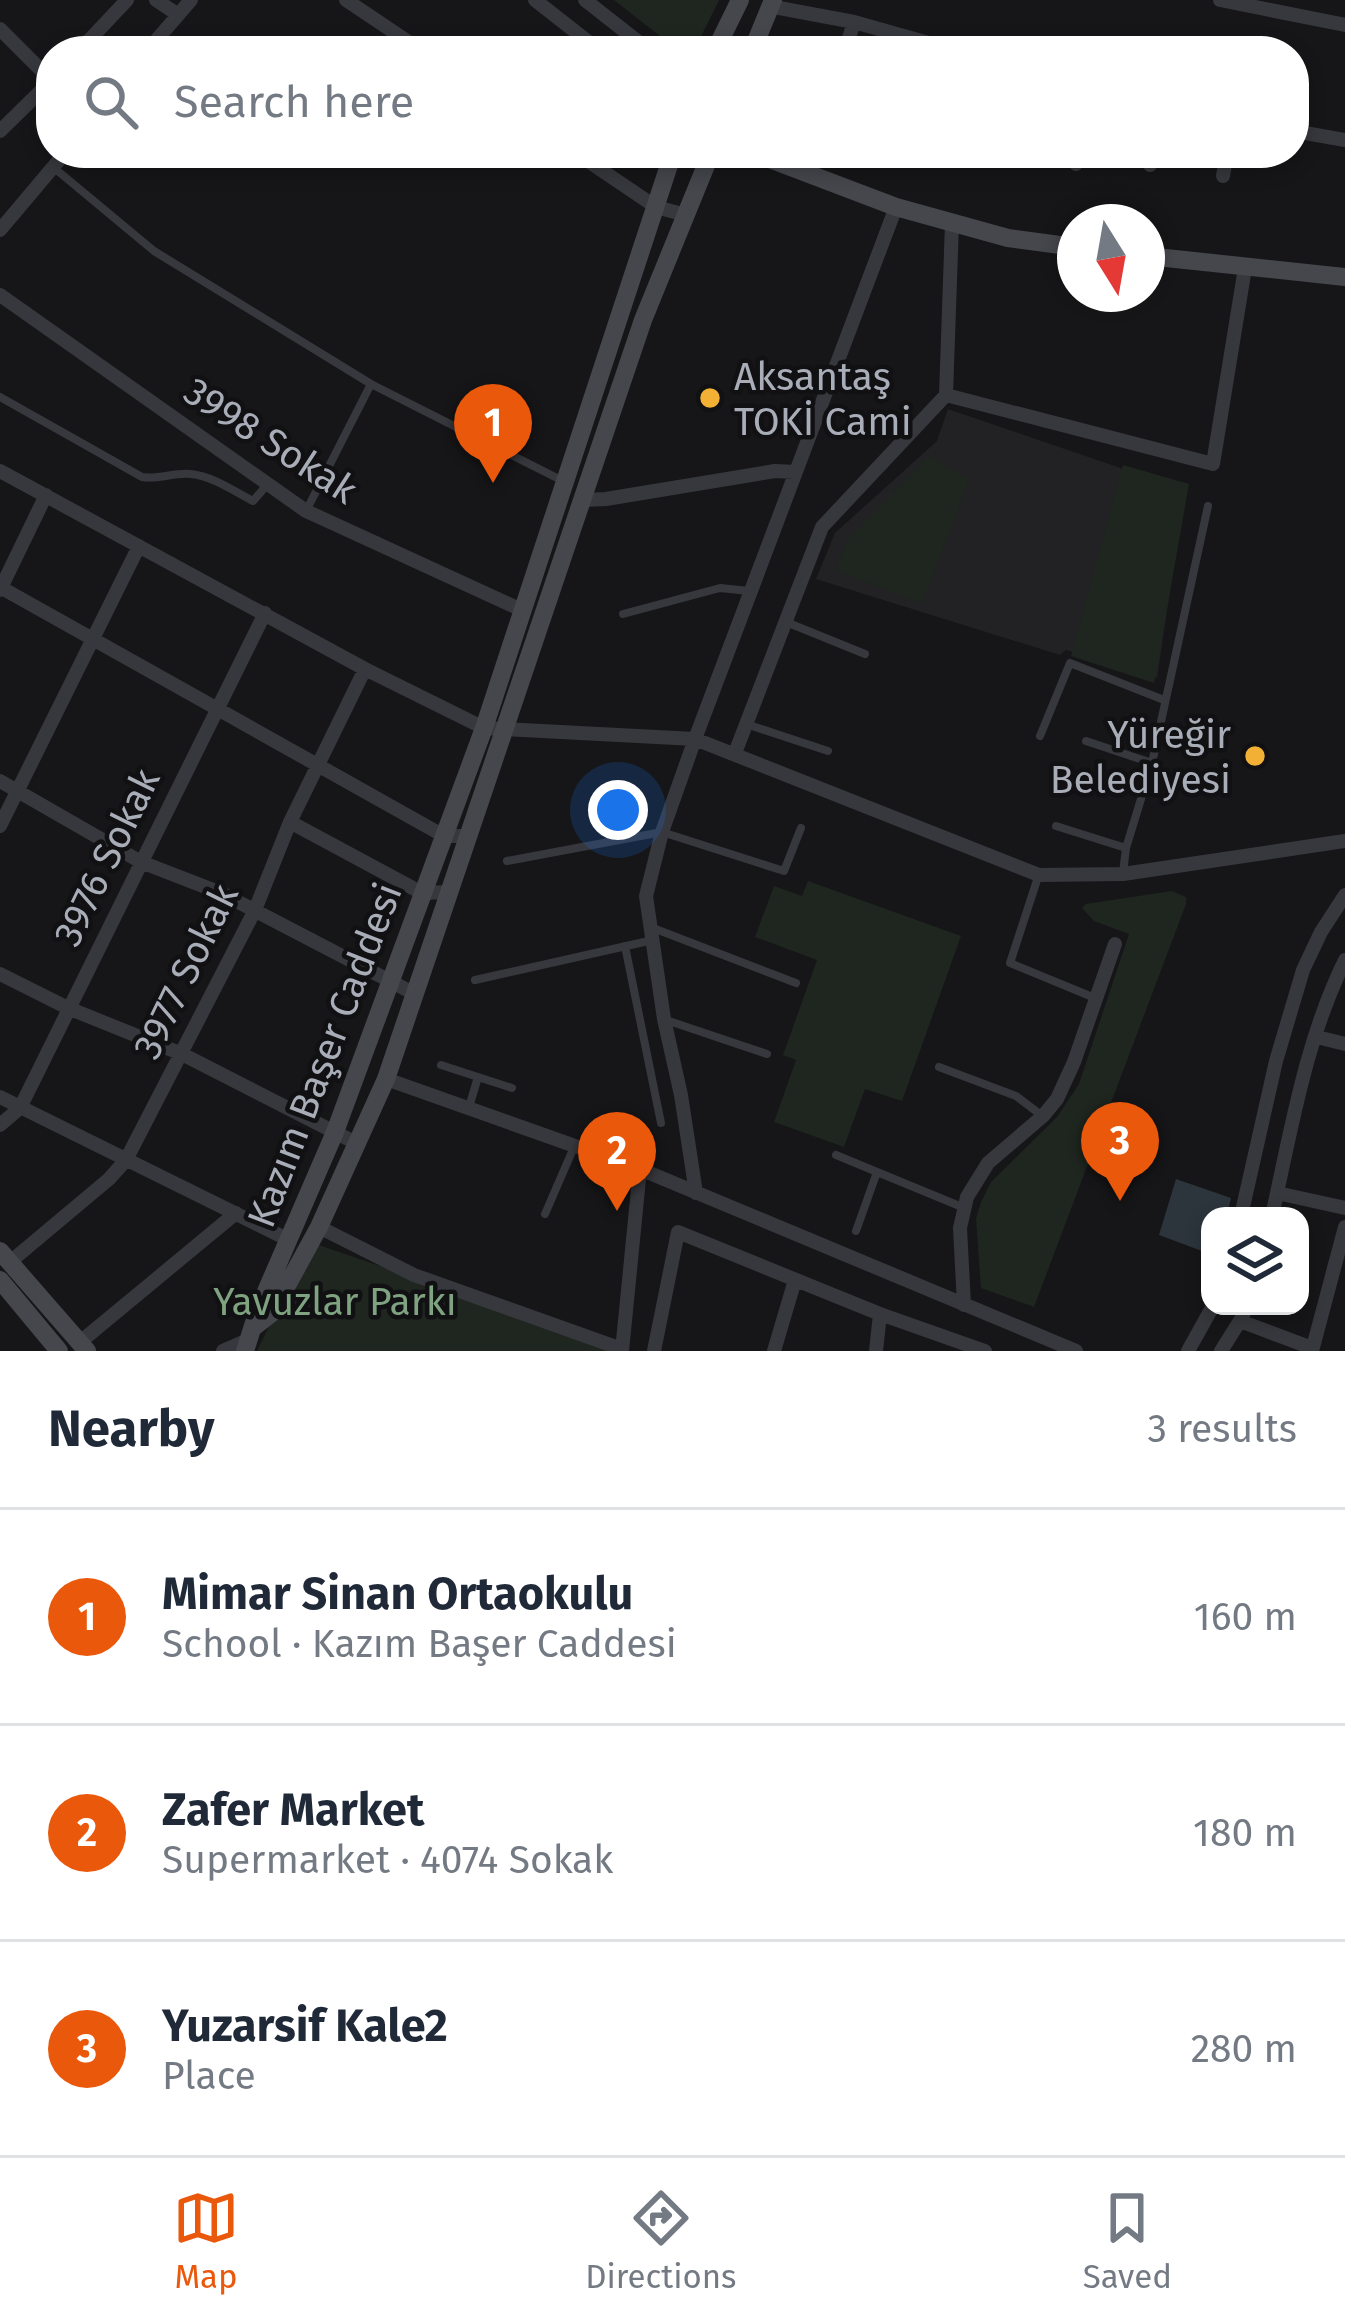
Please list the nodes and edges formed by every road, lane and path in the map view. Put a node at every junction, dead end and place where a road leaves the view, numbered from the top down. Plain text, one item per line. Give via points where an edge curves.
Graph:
1 (127, 0) edge
2 (156, 0) edge
3 (191, 0) edge
4 (346, 0) edge
5 (535, 0) edge
6 (586, 0) edge
7 (740, 0) edge
8 (1220, 0) edge
9 (771, 3) edge
10 (177, 14) junction
11 (854, 22) junction
12 (1345, 25) edge
13 (0, 29) edge
14 (93, 36) edge
15 (159, 36) edge
16 (400, 36) edge
17 (581, 36) edge
18 (631, 36) edge
19 (722, 36) edge
20 (758, 36) edge
21 (850, 36) edge
22 (894, 36) edge
23 (36, 65) edge
24 (36, 95) edge
25 (0, 131) edge
26 (1309, 134) edge
27 (1345, 140) edge
28 (52, 168) edge
29 (54, 168) edge
30 (598, 168) edge
31 (668, 168) edge
32 (705, 168) edge
33 (793, 168) edge
34 (1224, 168) edge
35 (1223, 176) dead end
36 (656, 207) junction
37 (896, 207) junction
38 (686, 215) junction
39 (952, 223) junction
40 (0, 230) edge
41 (1057, 245) edge
42 (1165, 258) edge
43 (1245, 268) junction
44 (1345, 277) edge
45 (0, 295) edge
46 (370, 384) junction
47 (946, 395) junction
48 (0, 397) edge
49 (0, 471) edge
50 (795, 472) junction
51 (566, 482) junction
52 (268, 484) junction
53 (46, 495) junction
54 (583, 500) junction
55 (1208, 506) dead end
56 (306, 511) junction
57 (139, 546) junction
58 (0, 589) edge
59 (750, 592) junction
60 (524, 611) junction
61 (265, 614) junction
62 (623, 614) dead end
63 (785, 621) junction
64 (94, 640) junction
65 (865, 654) dead end
66 (364, 669) junction
67 (1164, 700) junction
68 (217, 709) junction
69 (745, 723) junction
70 (484, 728) junction
71 (505, 730) junction
72 (1040, 736) dead end
73 (695, 739) junction
74 (1085, 741) dead end
75 (828, 751) dead end
76 (735, 753) junction
77 (1151, 763) junction
78 (318, 764) junction
79 (0, 781) edge
80 (18, 790) junction
81 (290, 822) junction
82 (0, 826) edge
83 (1056, 826) dead end
84 (801, 829) dead end
85 (662, 832) junction
86 (443, 836) junction
87 (469, 836) junction
88 (1345, 841) edge
89 (1126, 848) junction
90 (507, 861) dead end
91 (141, 862) junction
92 (1123, 874) junction
93 (1039, 875) junction
94 (450, 892) junction
95 (422, 893) junction
96 (1345, 895) edge
97 (255, 910) junction
98 (652, 933) junction
99 (1115, 944) dead end
100 (626, 946) junction
101 (1345, 960) edge
102 (0, 974) edge
103 (475, 980) dead end
104 (391, 982) junction
105 (796, 983) dead end
106 (415, 994) junction
107 (1095, 998) junction
108 (68, 1008) junction
109 (664, 1019) junction
110 (1317, 1036) junction
111 (1345, 1044) edge
112 (182, 1054) junction
113 (767, 1054) dead end
114 (441, 1065) dead end
115 (940, 1067) dead end
116 (478, 1077) junction
117 (386, 1079) junction
118 (512, 1088) dead end
119 (0, 1097) edge
120 (20, 1108) junction
121 (468, 1108) junction
122 (1042, 1116) junction
123 (661, 1124) dead end
124 (0, 1125) edge
125 (335, 1132) junction
126 (356, 1143) junction
127 (574, 1146) junction
128 (836, 1155) dead end
129 (126, 1160) junction
130 (640, 1169) junction
131 (877, 1172) junction
132 (697, 1193) junction
133 (1277, 1193) junction
134 (964, 1207) junction
135 (1243, 1207) edge
136 (1274, 1207) edge
137 (1345, 1208) edge
138 (236, 1213) junction
139 (545, 1214) dead end
140 (319, 1227) junction
141 (1345, 1227) edge
142 (856, 1231) dead end
143 (289, 1240) junction
144 (3, 1264) edge
145 (796, 1280) junction
146 (964, 1305) junction
147 (880, 1314) junction
148 (1208, 1315) edge
149 (1242, 1315) edge
150 (1247, 1315) edge
151 (249, 1339) edge
152 (83, 1347) edge
153 (1312, 1349) edge
154 (622, 1350) edge
155 (59, 1351) edge
156 (224, 1351) edge
157 (654, 1351) edge
158 (774, 1351) edge
159 (876, 1351) edge
160 (985, 1351) edge
161 (1076, 1351) edge
162 (1189, 1351) edge
163 (1221, 1351) edge

1 - 14 street
2 - 10 street
3 - 10 street
4 - 16 street
5 - 17 street
6 - 18 street
7 - 19 main road
8 - 12 street
9 - 11 street
9 - 20 main road
10 - 15 street
11 - 21 street
11 - 22 street
13 - 23 street
24 - 25 street
26 - 27 street
28 - 40 street
29 - 46 lane via 154,251
30 - 36 street
31 - 36 main road, Kazım Başer Caddesi
32 - 38 main road, Kazım Başer Caddesi
33 - 37 main road
34 - 35 street
36 - 38 street
36 - 51 main road, Kazım Başer Caddesi
37 - 39 main road
37 - 50 street
38 - 54 main road, Kazım Başer Caddesi
39 - 41 main road
39 - 47 street
42 - 43 main road
43 - 44 main road
43 - 47 street via 1213,464
45 - 52 street, 3998 Sokak
46 - 51 lane
46 - 56 lane
47 - 63 street via 822,527
48 - 52 lane via 142,476 203,476 253,501
49 - 53 street
50 - 54 street
50 - 59 street
51 - 60 main road, Kazım Başer Caddesi
52 - 56 street, 3998 Sokak
53 - 57 street
53 - 58 street
54 - 71 main road, Kazım Başer Caddesi
55 - 67 lane
56 - 60 street, 3998 Sokak
57 - 61 street
57 - 64 street
58 - 64 street
59 - 62 lane via 720,588
59 - 73 street
60 - 70 main road, Kazım Başer Caddesi
61 - 66 street
61 - 68 street, 3976 Sokak
63 - 65 lane
63 - 69 street
64 - 68 street
64 - 80 street
66 - 70 street
66 - 78 street, 3977 Sokak
67 - 72 lane via 1070,663
67 - 77 lane
68 - 78 street
68 - 91 street, 3976 Sokak
69 - 75 lane
69 - 76 street
70 - 71 street
70 - 86 main road, Kazım Başer Caddesi
71 - 73 street
71 - 87 main road, Kazım Başer Caddesi
73 - 76 street
73 - 85 street
74 - 77 lane
76 - 93 street
77 - 89 lane
78 - 81 street, 3977 Sokak
78 - 86 street
79 - 80 street
80 - 82 street
80 - 91 street
81 - 95 street
81 - 97 street, 3977 Sokak
83 - 89 lane
84 - 85 lane via 784,871
85 - 90 lane
85 - 98 street via 646,896
86 - 87 street
86 - 95 main road, Kazım Başer Caddesi
87 - 94 main road, Kazım Başer Caddesi
88 - 92 street
89 - 92 lane
91 - 97 street
91 - 108 street, 3976 Sokak
92 - 93 street
93 - 107 lane via 1010,963
94 - 95 street
94 - 106 main road, Kazım Başer Caddesi
95 - 104 main road, Kazım Başer Caddesi
96 - 135 street via 1303,970
97 - 104 street
97 - 112 street, 3977 Sokak
98 - 100 lane
98 - 105 lane
98 - 109 street
99 - 107 street
100 - 103 lane
100 - 123 lane
101 - 110 street
102 - 108 street
104 - 106 street
104 - 125 main road, Kazım Başer Caddesi
106 - 117 main road, Kazım Başer Caddesi
107 - 122 street via 1074,1062
108 - 112 street
108 - 120 street, 3976 Sokak
109 - 113 lane
109 - 132 street
110 - 111 street
110 - 133 street
112 - 125 street
112 - 129 street, 3977 Sokak
114 - 116 lane
115 - 122 lane via 1016,1096
116 - 118 lane
116 - 121 lane
117 - 121 street
117 - 126 main road, Kazım Başer Caddesi
119 - 120 street
120 - 124 street, 3976 Sokak
120 - 129 street
121 - 127 street
122 - 134 street via 988,1163
125 - 126 street
125 - 143 main road, Kazım Başer Caddesi
126 - 140 main road, Kazım Başer Caddesi
127 - 130 street
127 - 139 lane
128 - 131 lane
129 - 138 street
129 - 144 street, 3977 Sokak
130 - 132 street
130 - 154 street
131 - 134 lane
131 - 142 lane
132 - 146 street
133 - 136 street
133 - 137 street
134 - 146 street
138 - 143 street
138 - 152 street
140 - 151 main road, Kazım Başer Caddesi
140 - 154 street via 414,1275
141 - 153 street
143 - 151 main road, Kazım Başer Caddesi
144 - 152 main road
144 - 155 main road
145 - 147 street
145 - 157 street via 678,1232
145 - 158 street
146 - 161 street
147 - 159 street
147 - 160 street
148 - 162 street
149 - 163 street
150 - 153 street
151 - 156 street

